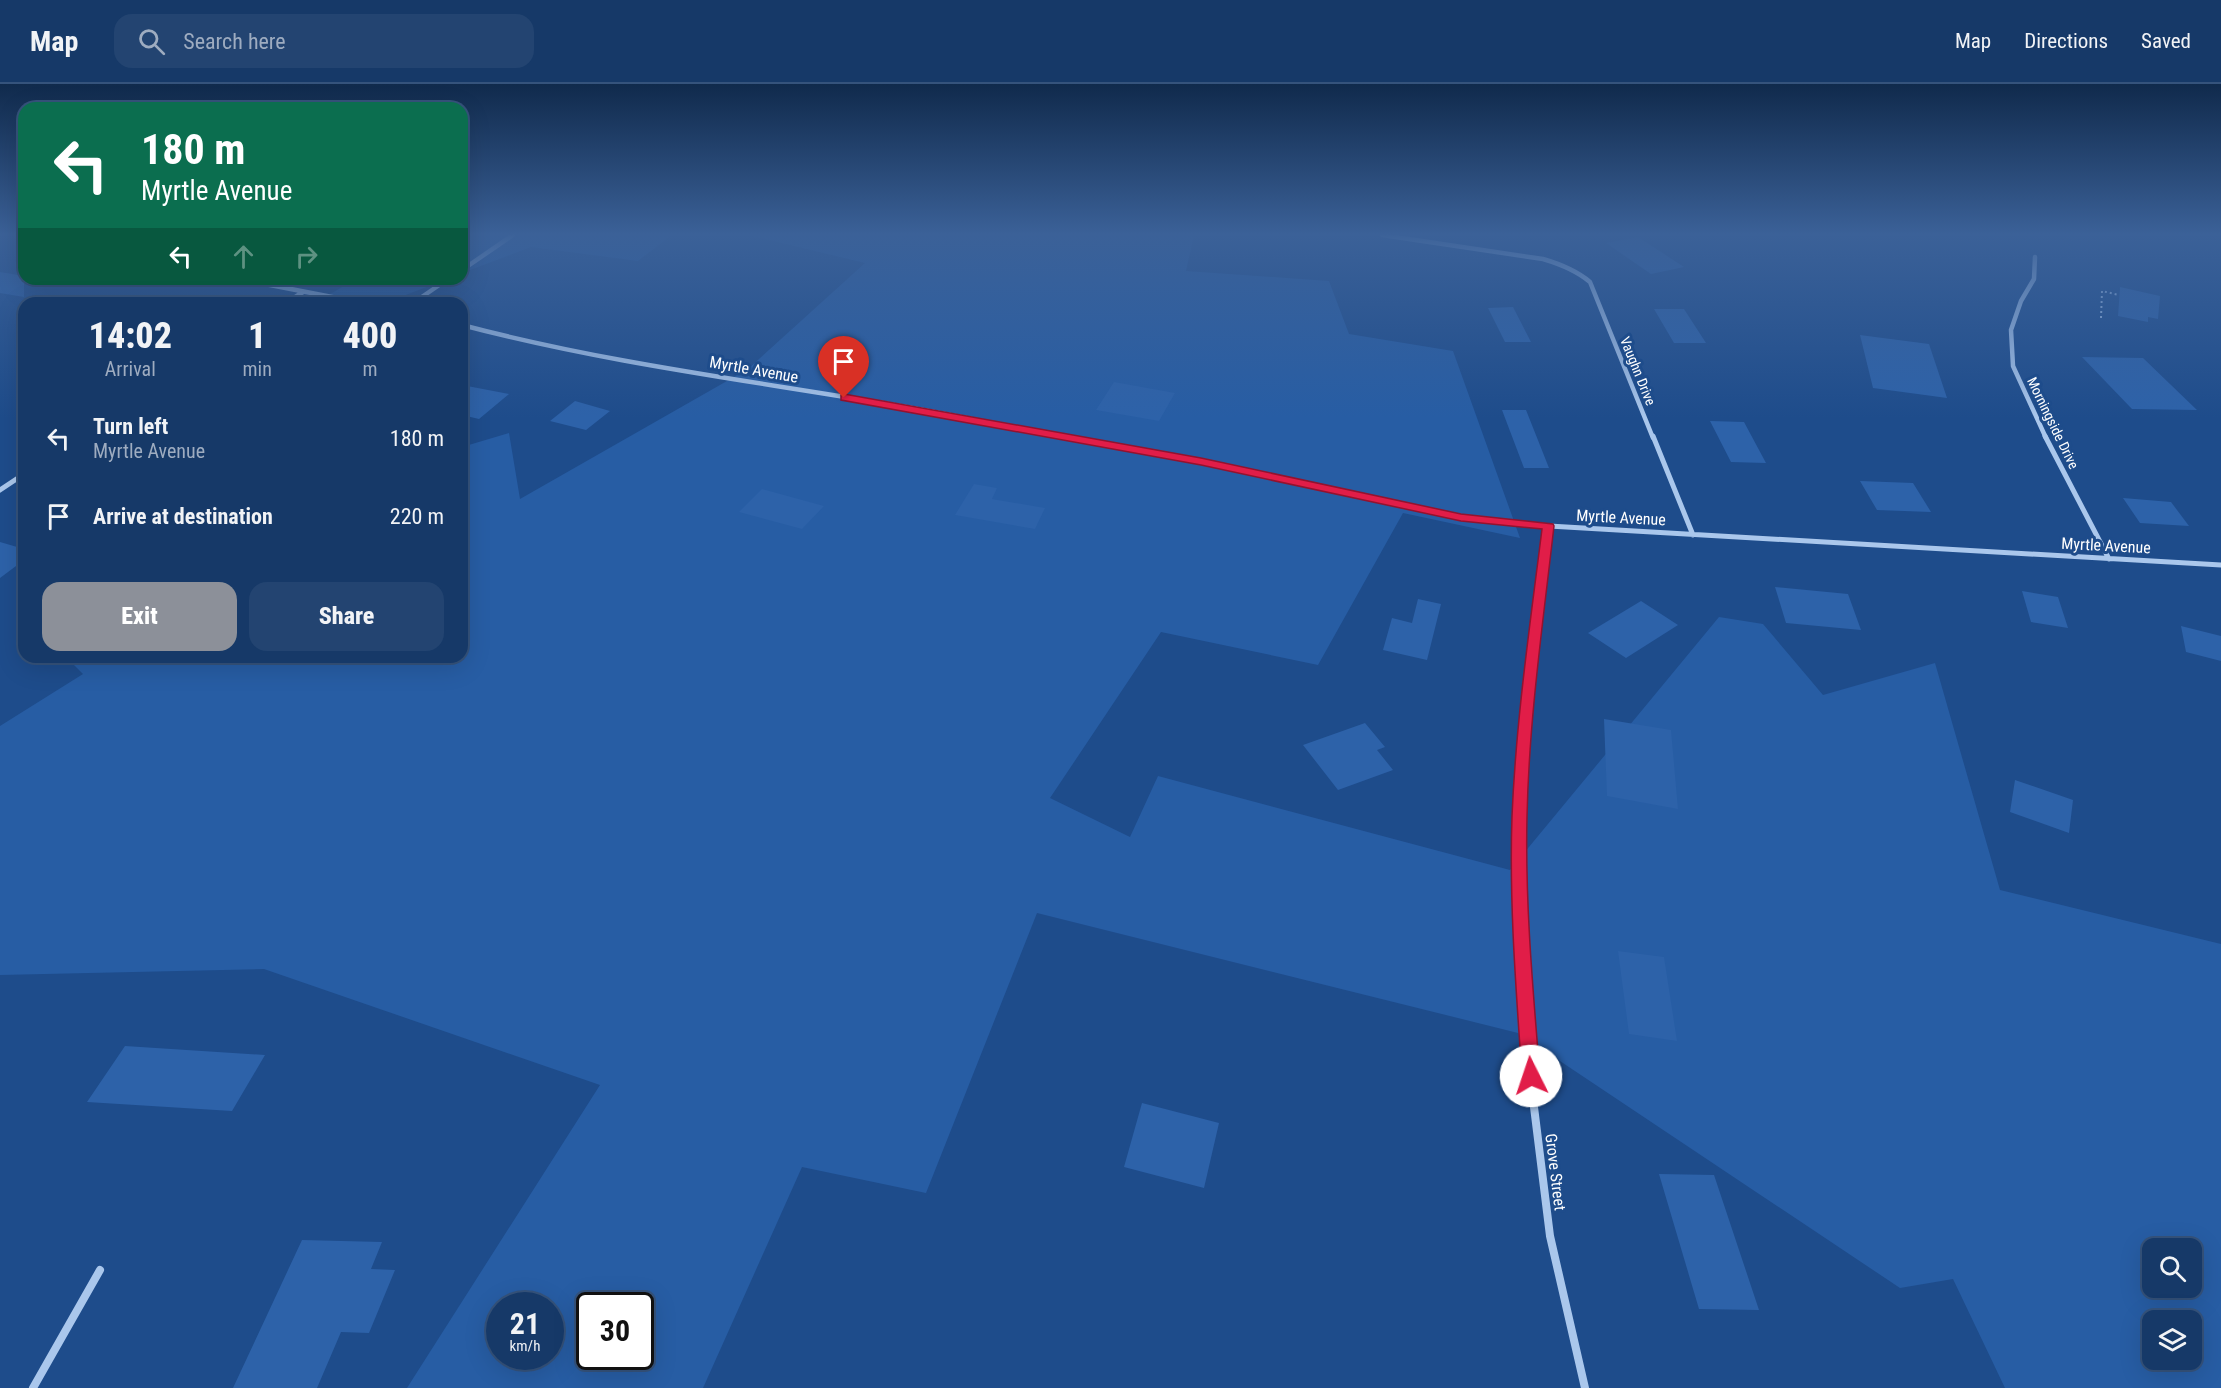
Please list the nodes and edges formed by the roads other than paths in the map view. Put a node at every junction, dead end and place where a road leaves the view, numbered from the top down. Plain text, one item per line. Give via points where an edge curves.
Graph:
1 (1596, 296) edge
2 (2024, 296) edge
3 (468, 326) edge
4 (18, 478) edge
5 (0, 490) edge
6 (1549, 526) junction
7 (1693, 535) junction
8 (2109, 558) junction
9 (2221, 565) edge
10 (100, 1270) dead end
11 (33, 1388) edge
12 (1585, 1388) edge

1 - 7 street, Vaughn Drive
2 - 8 street, Morningside Drive via 2011,330 2013,366 2031,410
3 - 6 street, Myrtle Avenue via 567,350 1189,459 1461,518
4 - 5 street
6 - 7 street, Myrtle Avenue
6 - 12 street, Grove Street via 1526,710 1520,817 1521,944 1533,1098 1550,1236
7 - 8 street, Myrtle Avenue
8 - 9 street, Myrtle Avenue
10 - 11 street

